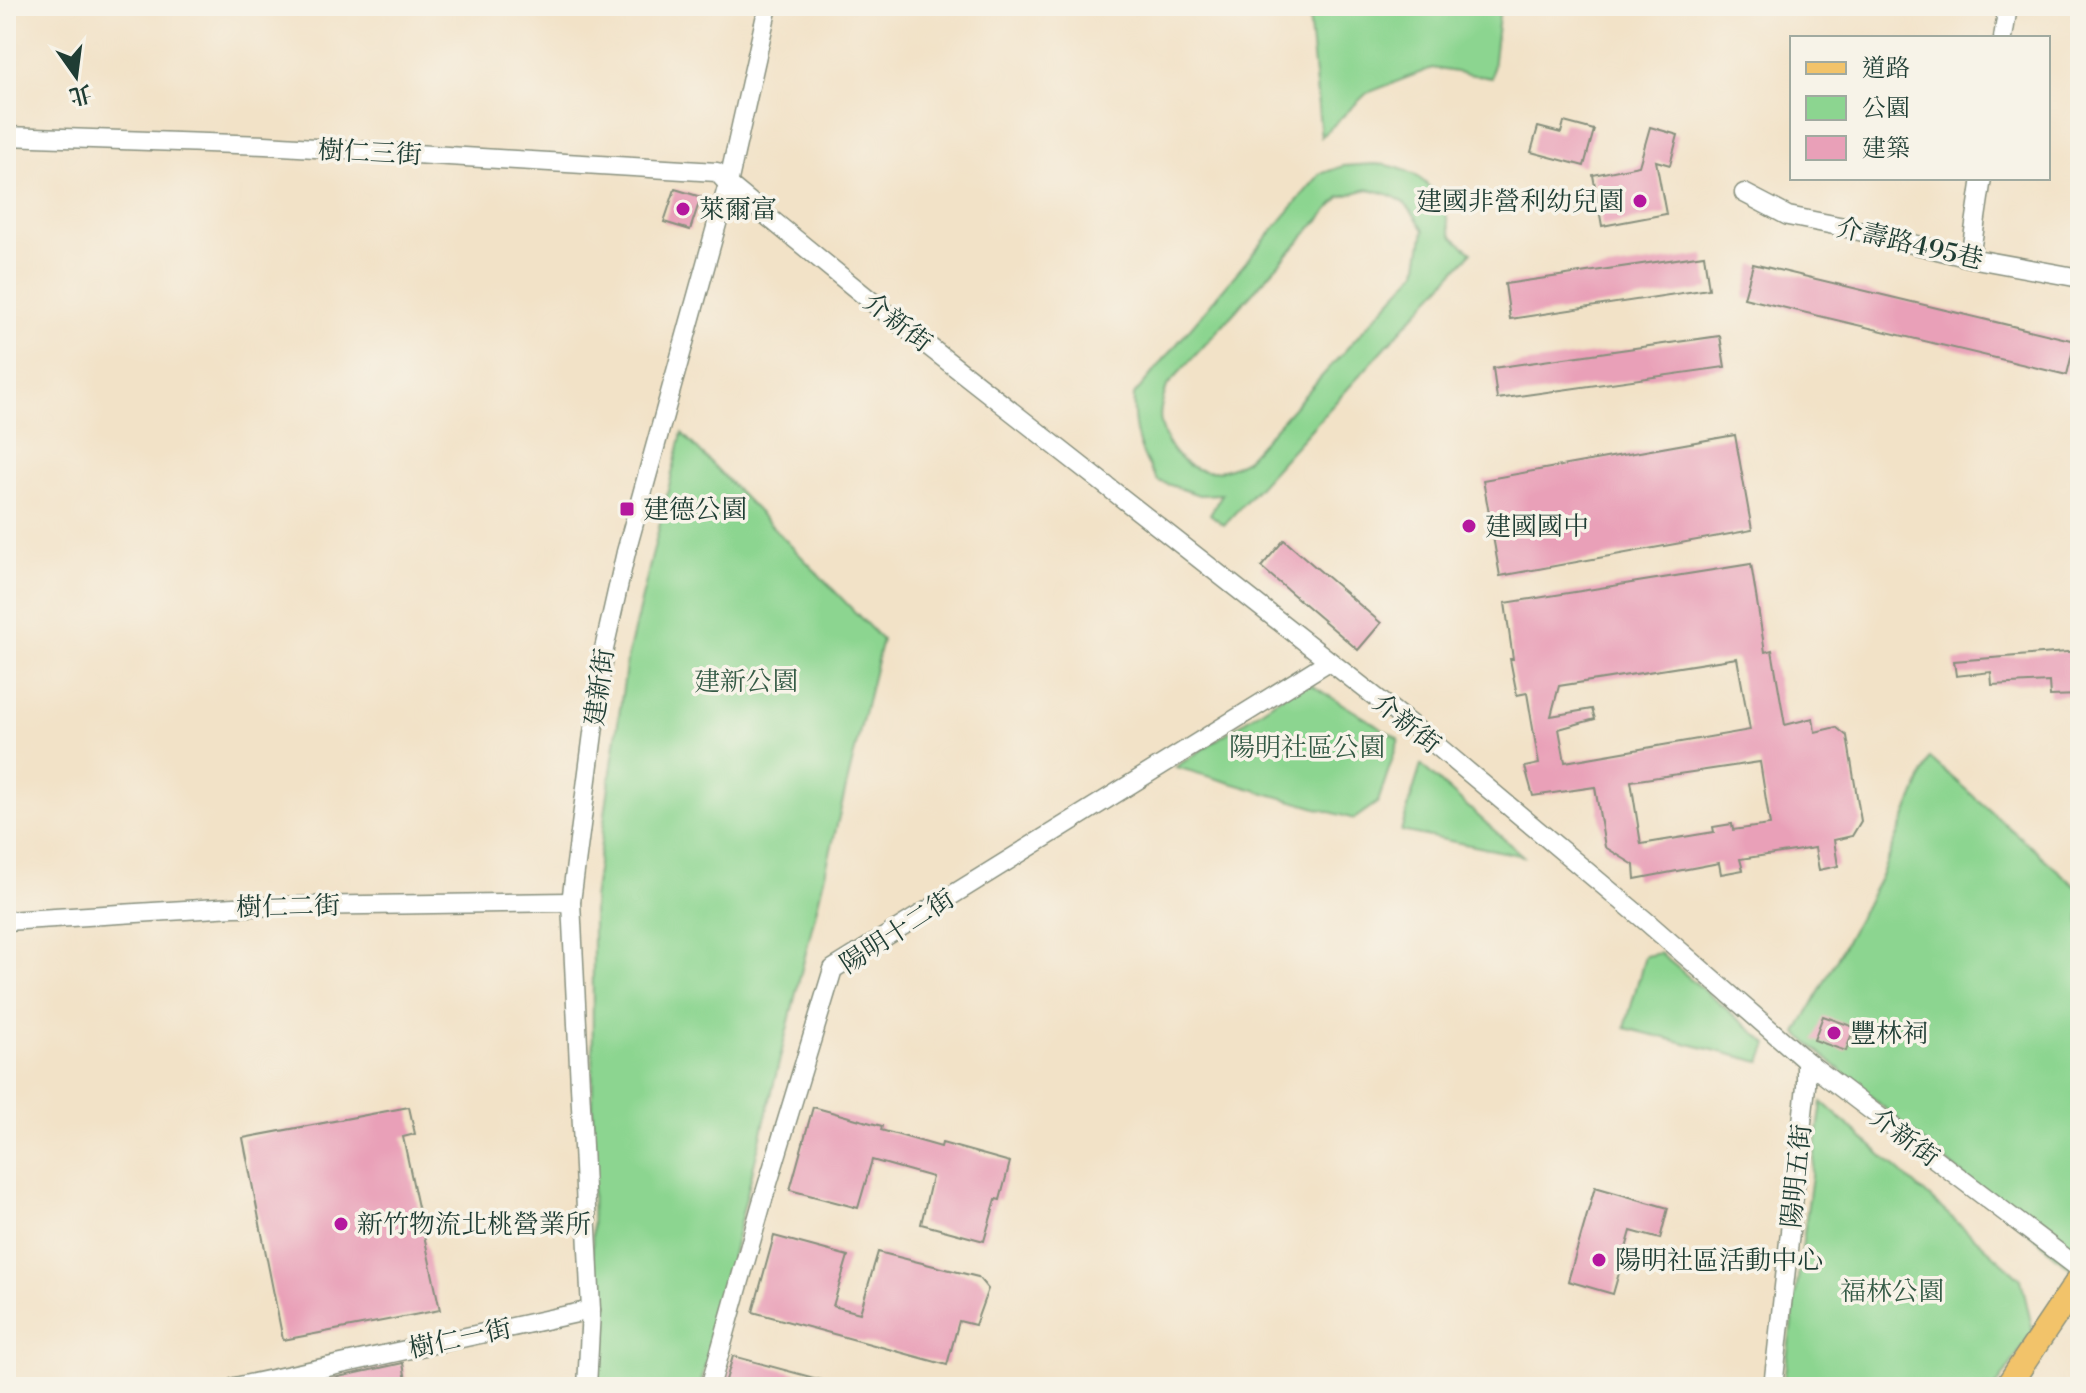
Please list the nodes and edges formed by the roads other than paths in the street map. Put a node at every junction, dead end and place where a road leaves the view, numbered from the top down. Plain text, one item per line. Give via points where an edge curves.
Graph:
1 (768, 6) edge
2 (2008, 6) edge
3 (2003, 36) edge
4 (6, 136) edge
5 (1982, 180) edge
6 (728, 184) junction
7 (1744, 193) dead end
8 (1970, 258) junction
9 (2080, 278) edge
10 (1329, 661) junction
11 (571, 902) junction
12 (6, 921) edge
13 (1806, 1061) junction
14 (2080, 1269) edge
15 (2080, 1278) edge
16 (591, 1310) junction
17 (235, 1387) edge
18 (587, 1387) edge
19 (710, 1387) edge
20 (1773, 1387) edge
21 (2007, 1387) edge

1 - 6 street, 建新街
2 - 3 street
4 - 6 street, 樹仁三街 via 265,145 717,172
5 - 8 street
6 - 10 street, 介新街
6 - 11 street, 建新街 via 604,649
7 - 8 street, 介壽路495巷 via 1788,216
8 - 9 street, 介壽路495巷
10 - 13 street, 介新街 via 1429,739
10 - 19 street, 陽明十二街 via 833,969
11 - 12 street, 樹仁二街 via 234,907
11 - 16 street, 建新街
13 - 14 street, 介新街
13 - 20 street, 陽明五街
15 - 21 main road
16 - 17 street, 樹仁一街
16 - 18 street, 建新街

